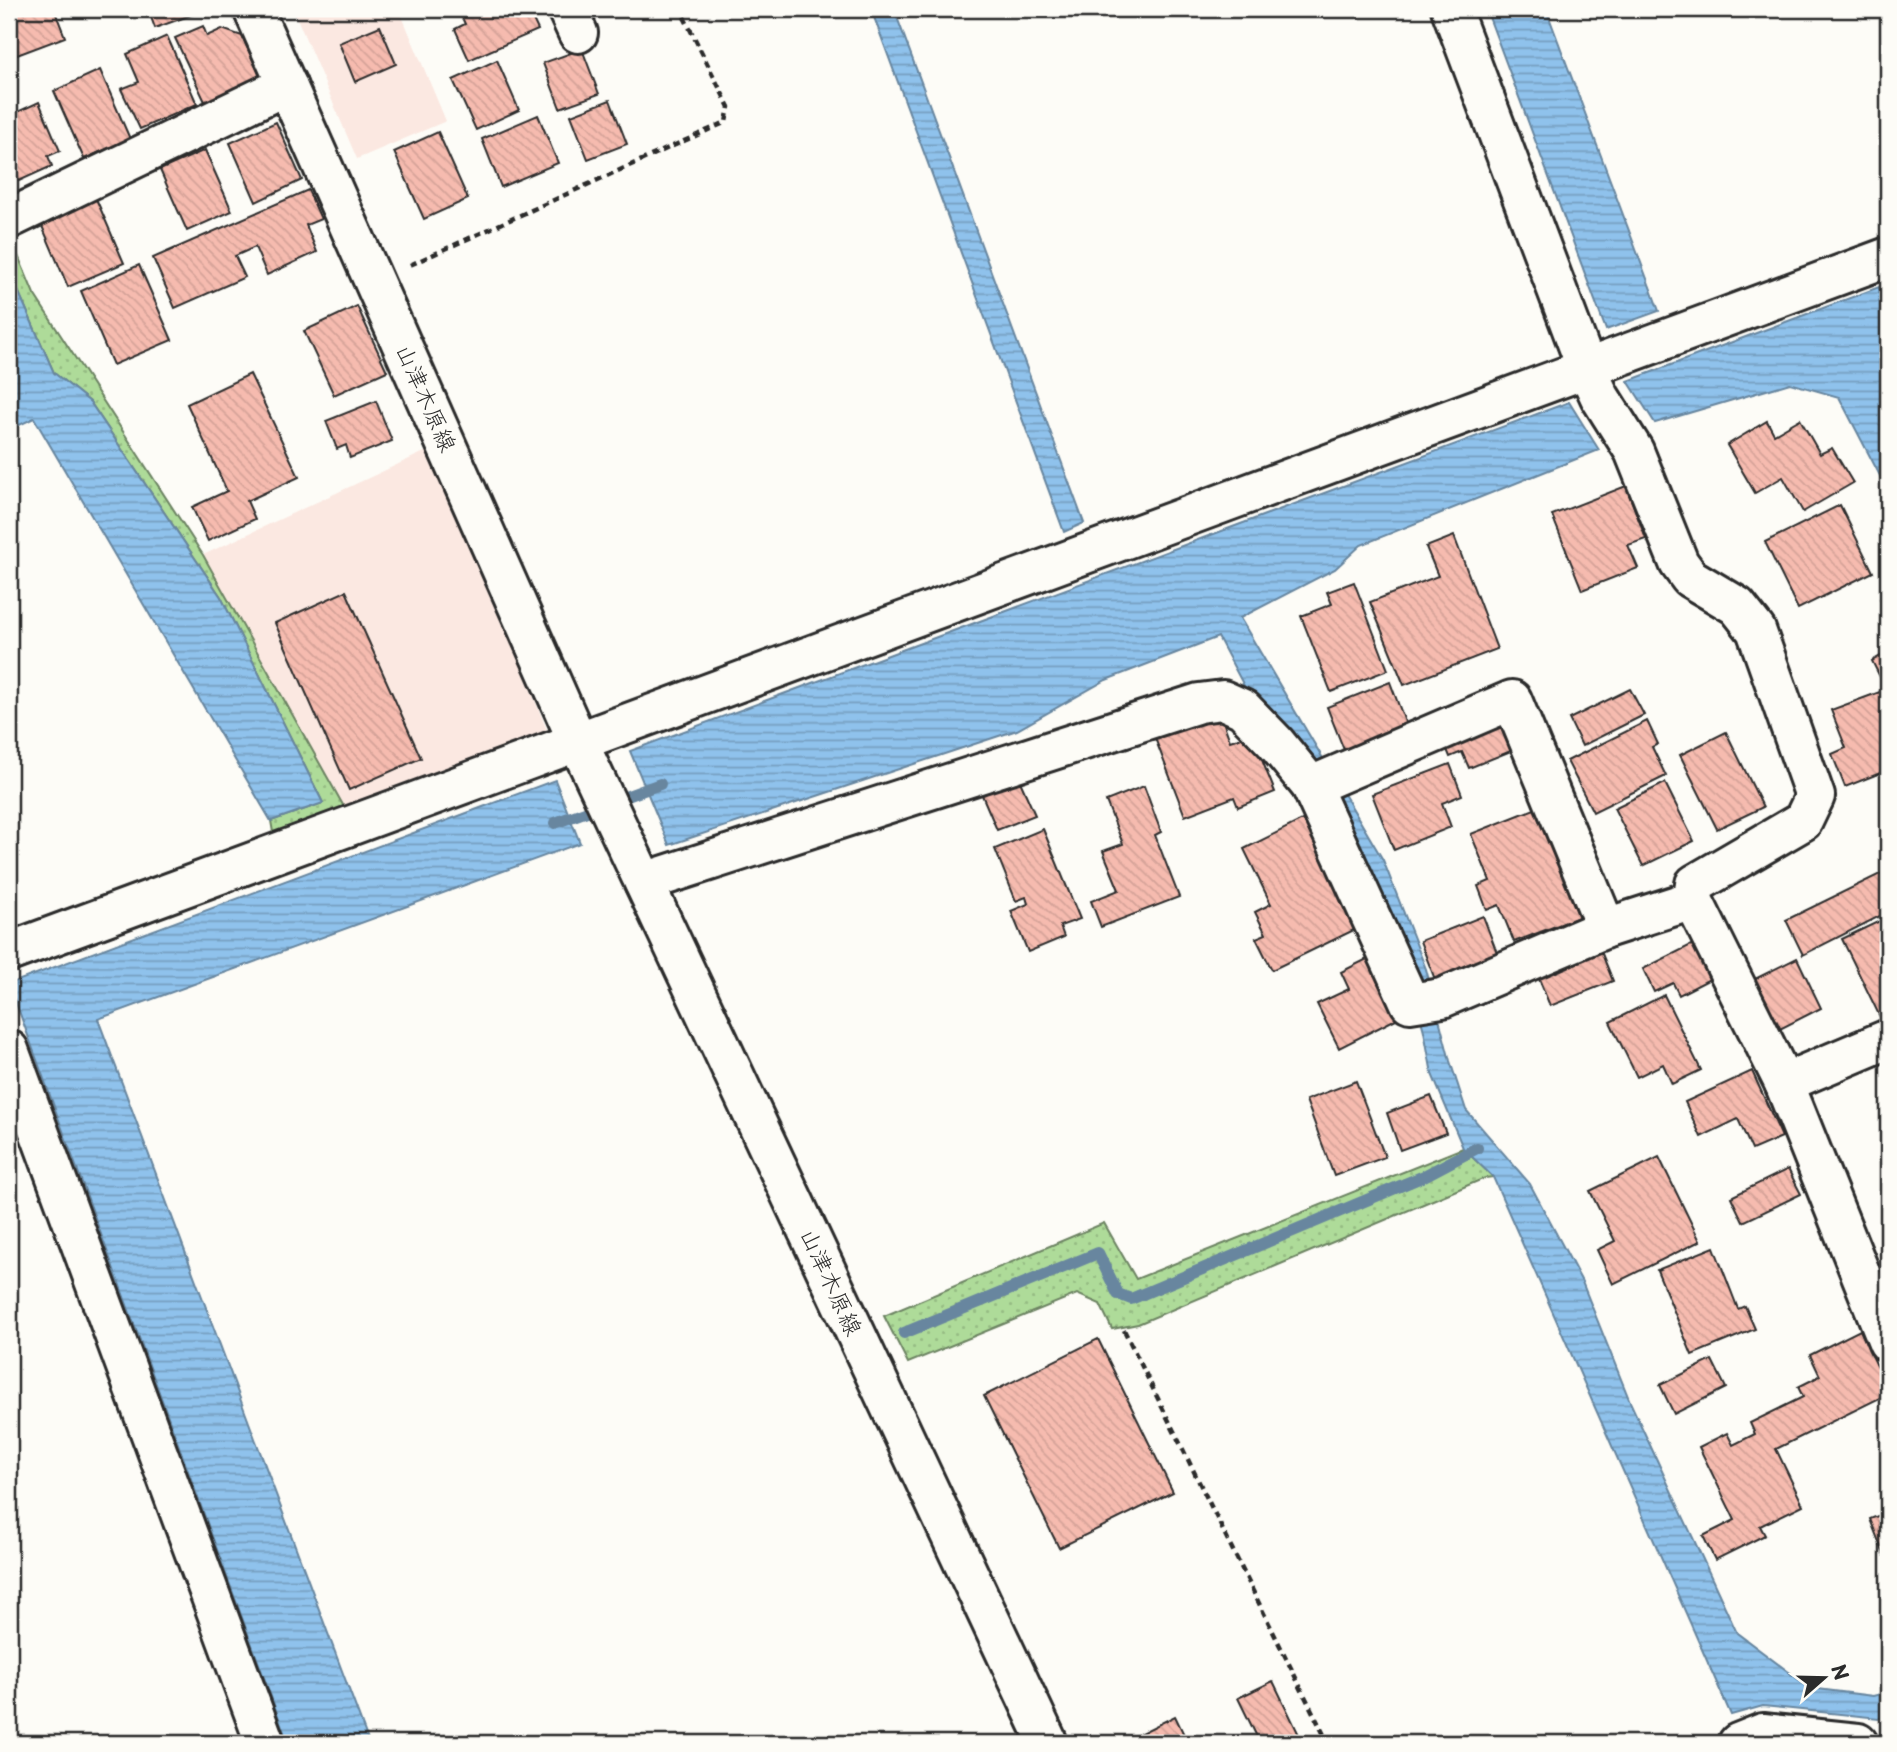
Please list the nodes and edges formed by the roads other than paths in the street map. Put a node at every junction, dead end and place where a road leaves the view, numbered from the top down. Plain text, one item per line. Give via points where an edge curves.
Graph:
1 (253, 9) edge
2 (1451, 9) edge
3 (287, 85) junction
4 (9, 219) edge
5 (1888, 257) edge
6 (1587, 369) junction
7 (578, 742) junction
8 (1311, 786) junction
9 (644, 882) junction
10 (1693, 900) junction
11 (1606, 928) junction
12 (9, 952) edge
13 (1888, 1039) edge
14 (9, 1050) edge
15 (1784, 1083) junction
16 (1888, 1342) edge
17 (265, 1743) edge
18 (1048, 1743) edge
19 (1738, 1743) edge
20 (1858, 1743) edge

1 - 3 street, 山津木原線
2 - 6 street
3 - 4 street
3 - 7 street, 山津木原線
5 - 6 street
6 - 7 street
6 - 10 street via 1634,451 1679,563 1690,578 1738,606 1756,630 1815,796 1803,821 1695,884
7 - 9 street, 山津木原線
7 - 12 street
8 - 9 street via 1243,709 1223,700 1199,703
8 - 11 street via 1426,1000
8 - 11 street via 1512,701
9 - 18 street, 山津木原線
10 - 11 street
10 - 15 street
13 - 15 street
14 - 17 street
15 - 16 street
19 - 20 street via 1763,1733

